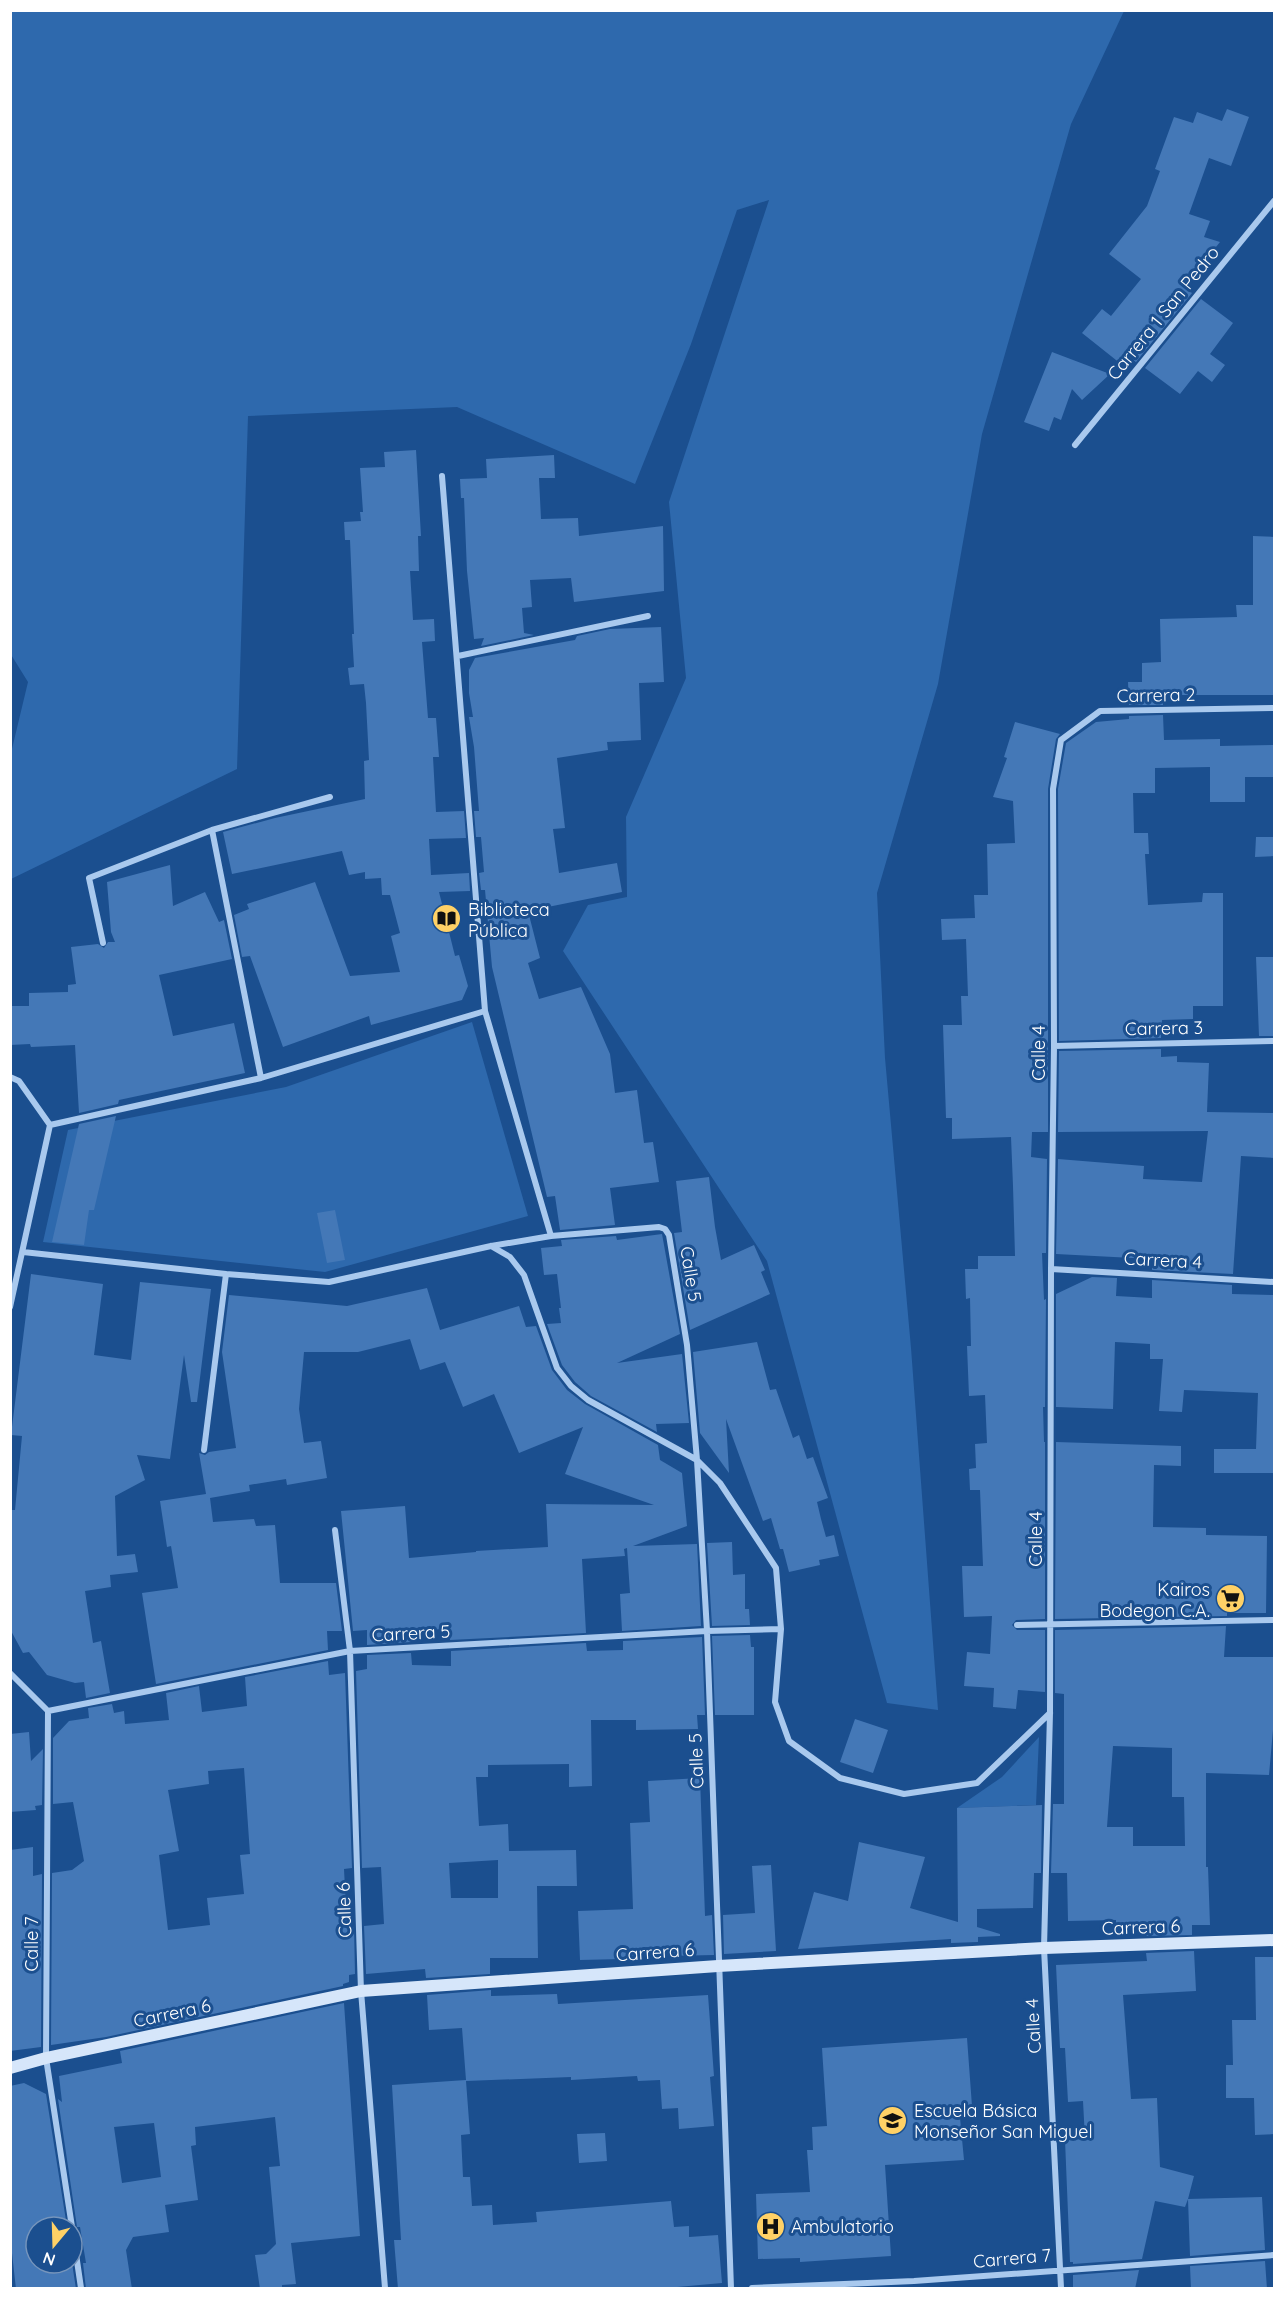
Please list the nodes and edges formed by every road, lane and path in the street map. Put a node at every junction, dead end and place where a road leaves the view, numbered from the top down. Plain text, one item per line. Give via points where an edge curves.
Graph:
1 (1275, 201) edge
2 (1075, 445) dead end
3 (442, 476) dead end
4 (648, 616) dead end
5 (458, 656) junction
6 (1275, 708) edge
7 (1053, 789) joint
8 (330, 797) dead end
9 (212, 830) junction
10 (103, 943) dead end
11 (485, 1011) junction
12 (1275, 1041) edge
13 (1054, 1046) junction
14 (10, 1077) edge
15 (261, 1078) junction
16 (50, 1125) junction
17 (551, 1236) junction
18 (491, 1246) junction
19 (23, 1252) junction
20 (1051, 1269) junction
21 (226, 1274) junction
22 (1275, 1282) edge
23 (10, 1307) edge
24 (204, 1450) dead end
25 (697, 1460) junction
26 (335, 1530) dead end
27 (1275, 1620) edge
28 (1017, 1625) dead end
29 (1050, 1625) junction
30 (781, 1629) junction
31 (707, 1631) junction
32 (350, 1651) junction
33 (10, 1673) edge
34 (48, 1711) junction
35 (1050, 1713) junction
36 (1275, 1940) edge
37 (1044, 1948) junction
38 (718, 1966) junction
39 (361, 1991) junction
40 (46, 2058) junction
41 (10, 2068) edge
42 (70, 2215) edge
43 (1275, 2255) edge
44 (1061, 2269) junction
45 (914, 2281) junction
46 (385, 2289) edge
47 (731, 2289) edge
48 (752, 2289) edge
49 (915, 2289) edge
50 (1061, 2289) edge

1 - 2 street, Carrera 1 San Pedro
3 - 5 street
4 - 5 street
5 - 11 street
6 - 7 street, Carrera 2 via 1100,711 1061,740
7 - 13 street, Calle 4
8 - 9 street
9 - 10 street via 88,878
9 - 15 street
11 - 15 street
11 - 17 street
12 - 13 street, Carrera 3
13 - 20 street, Calle 4
14 - 16 street via 19,1081
15 - 16 street
16 - 19 street
17 - 18 street
17 - 25 street, Calle 5 via 659,1227 669,1235 687,1345
18 - 21 street via 329,1282
18 - 25 street via 510,1257 524,1275 557,1368 571,1386 588,1400
19 - 21 street
19 - 23 street
20 - 22 street, Carrera 4
20 - 29 street, Calle 4
21 - 24 street
25 - 30 street via 720,1483 776,1568
25 - 31 street, Calle 5
26 - 32 street, Calle 6
27 - 29 street
28 - 29 street
29 - 35 street, Calle 4
30 - 31 street, Carrera 5
30 - 35 street via 775,1702 789,1741 840,1778 904,1794 977,1783
31 - 32 street, Carrera 5
31 - 38 street, Calle 5
32 - 34 street, Carrera 5
32 - 39 street, Calle 6
33 - 34 street
34 - 40 street, Calle 7
35 - 37 street, Calle 4
36 - 37 main road, Carrera 6
37 - 38 main road, Carrera 6
37 - 44 street, Calle 4
38 - 39 main road, Carrera 6
38 - 47 street, Calle 5
39 - 40 main road, Carrera 6
39 - 46 street, Calle 6
40 - 41 main road, Carrera 6
40 - 42 street, Calle 7
43 - 44 street, Carrera 7
44 - 45 street, Carrera 7
44 - 50 street, Calle 4
45 - 48 street, Carrera 7
45 - 49 street

